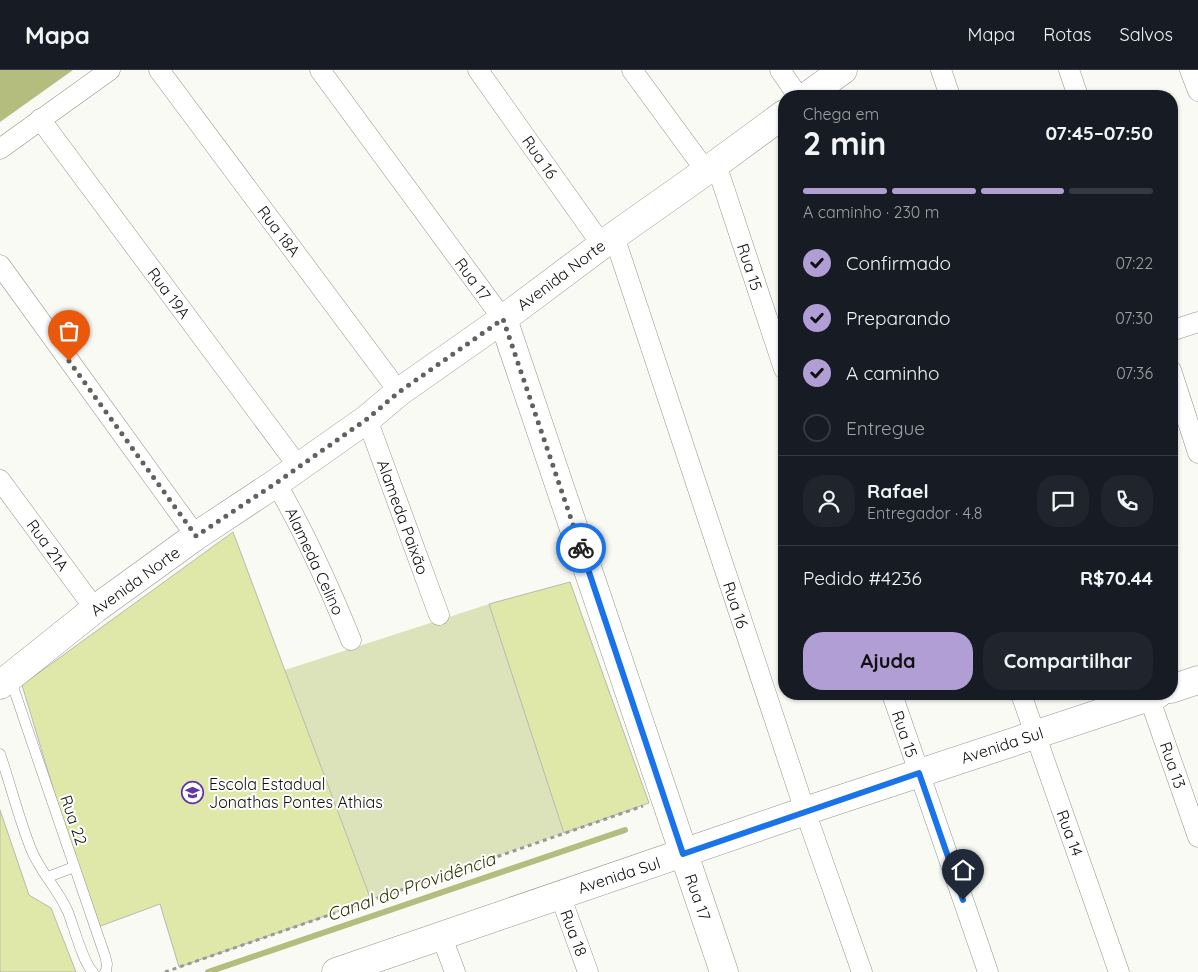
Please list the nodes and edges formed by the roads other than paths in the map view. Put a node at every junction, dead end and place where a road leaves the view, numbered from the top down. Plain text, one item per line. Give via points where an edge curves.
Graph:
1 (110, 70) edge
2 (159, 70) edge
3 (320, 70) edge
4 (478, 70) edge
5 (632, 70) edge
6 (780, 70) edge
7 (842, 70) edge
8 (941, 70) edge
9 (1069, 70) edge
10 (1190, 70) edge
11 (805, 90) edge
12 (815, 90) edge
13 (948, 90) edge
14 (1076, 90) edge
15 (1198, 91) edge
16 (778, 118) edge
17 (40, 120) junction
18 (0, 149) edge
19 (711, 168) junction
20 (608, 240) junction
21 (0, 265) edge
22 (503, 319) junction
23 (1198, 322) edge
24 (1178, 329) edge
25 (778, 352) edge
26 (399, 392) junction
27 (1178, 392) edge
28 (367, 419) junction
29 (1198, 453) edge
30 (298, 466) junction
31 (0, 480) edge
32 (276, 483) junction
33 (196, 536) junction
34 (95, 609) junction
35 (439, 615) dead end
36 (350, 640) dead end
37 (1198, 680) edge
38 (5, 681) edge
39 (1178, 686) edge
40 (894, 700) edge
41 (1023, 700) edge
42 (1136, 700) edge
43 (1159, 700) edge
44 (1035, 734) junction
45 (0, 754) edge
46 (919, 773) junction
47 (805, 811) junction
48 (1198, 837) edge
49 (683, 854) junction
50 (74, 867) junction
51 (48, 877) junction
52 (560, 895) junction
53 (441, 935) junction
54 (93, 972) edge
55 (105, 972) edge
56 (336, 972) edge
57 (455, 972) edge
58 (588, 972) edge
59 (724, 972) edge
60 (862, 972) edge
61 (988, 972) edge
62 (1119, 972) edge

1 - 17 street
2 - 26 street, Rua 18A
3 - 22 street, Rua 17
4 - 20 street, Rua 16
5 - 19 street, Rua 15
6 - 11 street
7 - 12 street
8 - 13 street
9 - 14 street
10 - 15 street
16 - 19 street, Avenida Norte
17 - 18 street
17 - 30 street, Rua 19A
19 - 20 street, Avenida Norte
19 - 25 street, Rua 15
20 - 22 street, Avenida Norte
20 - 47 street, Rua 16
21 - 33 street
22 - 26 street, Avenida Norte
22 - 49 street, Rua 17
23 - 24 street
26 - 28 street, Avenida Norte
27 - 29 street
28 - 30 street, Avenida Norte
28 - 35 street, Alameda Paixão
30 - 32 street, Avenida Norte
31 - 34 street, Rua 21A
32 - 33 street, Avenida Norte
32 - 36 street, Alameda Celino via 330,588
33 - 34 street, Avenida Norte
34 - 38 street, Avenida Norte
37 - 39 street, Avenida Sul
38 - 50 lane, Rua 22
40 - 46 street, Rua 15
41 - 44 street, Rua 14
42 - 44 street, Avenida Sul
43 - 48 street, Rua 13
44 - 46 street, Avenida Sul
44 - 62 street, Rua 14
45 - 51 lane via 31,850
46 - 47 street, Avenida Sul
46 - 61 street, Rua 15
47 - 49 street, Avenida Sul
47 - 60 street, Rua 16
49 - 52 street, Avenida Sul
49 - 59 street, Rua 17
50 - 51 lane
50 - 55 lane, Rua 22 via 105,956
51 - 54 lane via 61,897
52 - 53 street, Avenida Sul
52 - 58 street, Rua 18
53 - 56 street, Avenida Sul
53 - 57 street

